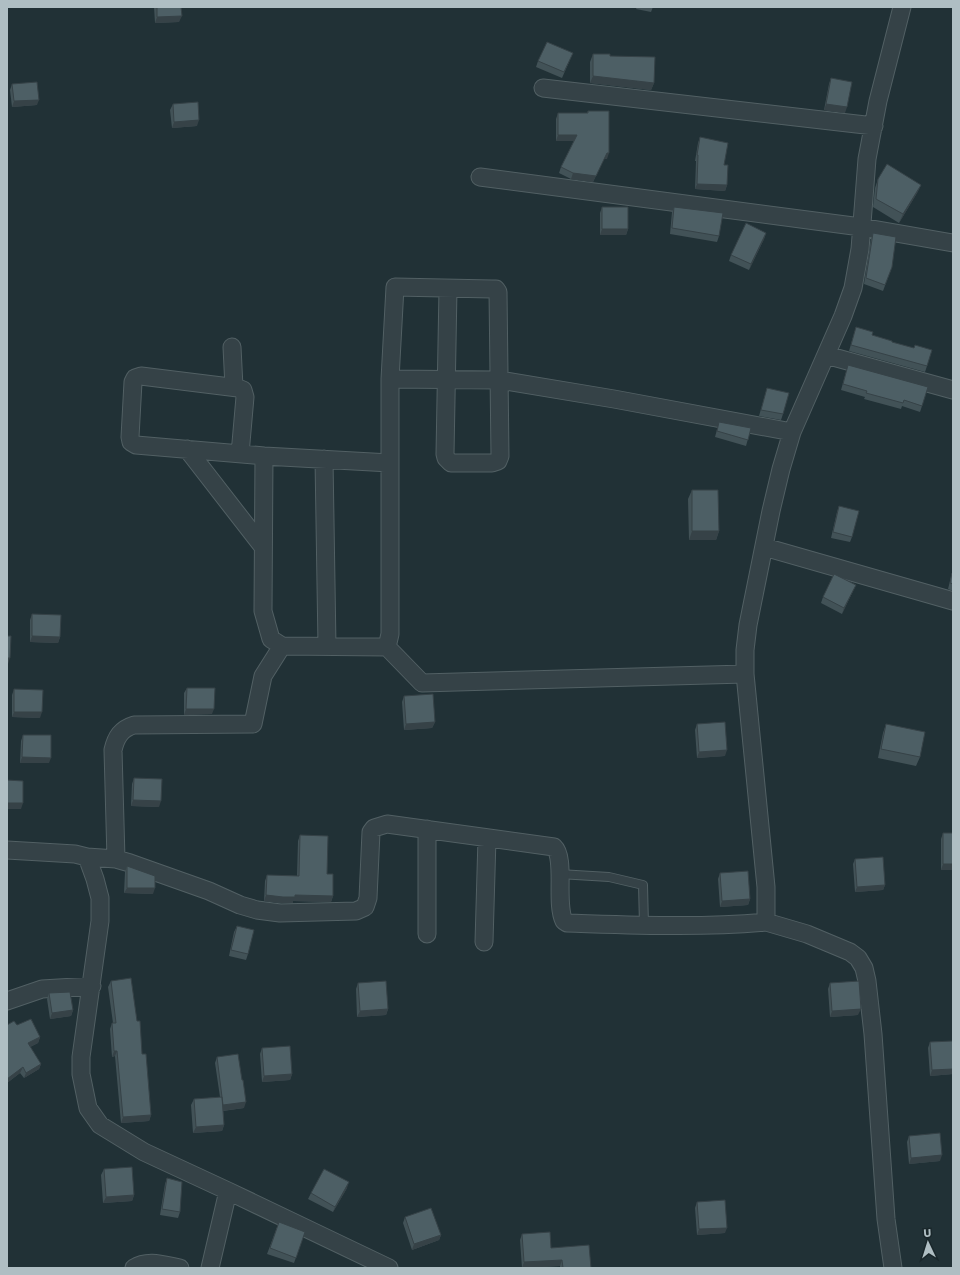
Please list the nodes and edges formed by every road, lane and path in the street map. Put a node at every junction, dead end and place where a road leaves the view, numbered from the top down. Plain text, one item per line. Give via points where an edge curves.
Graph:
1 (902, 7) edge
2 (543, 88) dead end
3 (874, 126) junction
4 (480, 177) dead end
5 (861, 227) junction
6 (953, 243) edge
7 (448, 289) junction
8 (232, 346) dead end
9 (826, 355) junction
10 (390, 379) junction
11 (447, 380) junction
12 (499, 380) junction
13 (234, 387) junction
14 (953, 390) edge
15 (792, 432) junction
16 (187, 449) junction
17 (240, 454) junction
18 (264, 456) junction
19 (324, 458) junction
20 (390, 463) junction
21 (263, 547) junction
22 (764, 547) junction
23 (953, 601) edge
24 (282, 646) junction
25 (327, 646) junction
26 (387, 647) junction
27 (745, 674) junction
28 (428, 829) junction
29 (487, 838) junction
30 (7, 850) edge
31 (87, 857) junction
32 (116, 859) junction
33 (559, 874) junction
34 (766, 922) junction
35 (644, 925) junction
36 (427, 934) dead end
37 (484, 942) dead end
38 (92, 986) junction
39 (7, 1001) edge
40 (228, 1191) junction
41 (134, 1268) edge
42 (180, 1268) edge
43 (210, 1268) edge
44 (389, 1268) edge
45 (893, 1268) edge

1 - 3 street
2 - 3 street
3 - 5 street via 867,159
4 - 5 street
5 - 6 street
5 - 9 street via 853,288
7 - 10 street via 395,287
7 - 11 street
7 - 12 street via 496,289 498,292
8 - 13 street
9 - 14 street
9 - 15 street
10 - 11 street
10 - 20 street
11 - 12 street
11 - 12 street via 445,454 448,461 492,463 498,461 500,456
12 - 15 street
13 - 16 street via 141,376 135,378 132,390 131,442 136,445
13 - 17 street via 243,390 245,397
15 - 22 street
16 - 17 street
16 - 21 street
17 - 18 street
18 - 19 street
18 - 21 street
19 - 20 street
19 - 25 street
20 - 26 street via 390,634
21 - 24 street via 263,612 271,639
22 - 23 street
22 - 27 street via 748,625
24 - 25 street
24 - 32 street via 263,676 253,724 134,724 120,733 115,741 114,750
25 - 26 street
26 - 27 street via 422,683
27 - 34 street via 766,887
28 - 29 street
28 - 32 street via 387,824 374,828 370,838 368,898 365,907 356,911 280,913 257,910
28 - 36 street
29 - 33 street via 554,846 558,853
29 - 37 street
30 - 31 street
31 - 32 street
31 - 38 street via 100,898 100,921
33 - 35 lane via 609,876 643,885
33 - 35 street via 560,912 567,923
34 - 35 street via 737,925
34 - 45 street via 807,934 850,952 858,958 864,968 874,1034 886,1219
38 - 39 street via 42,989
38 - 40 street via 81,1074 88,1108 100,1125 144,1152
40 - 43 street
40 - 44 street
41 - 42 street via 152,1263

